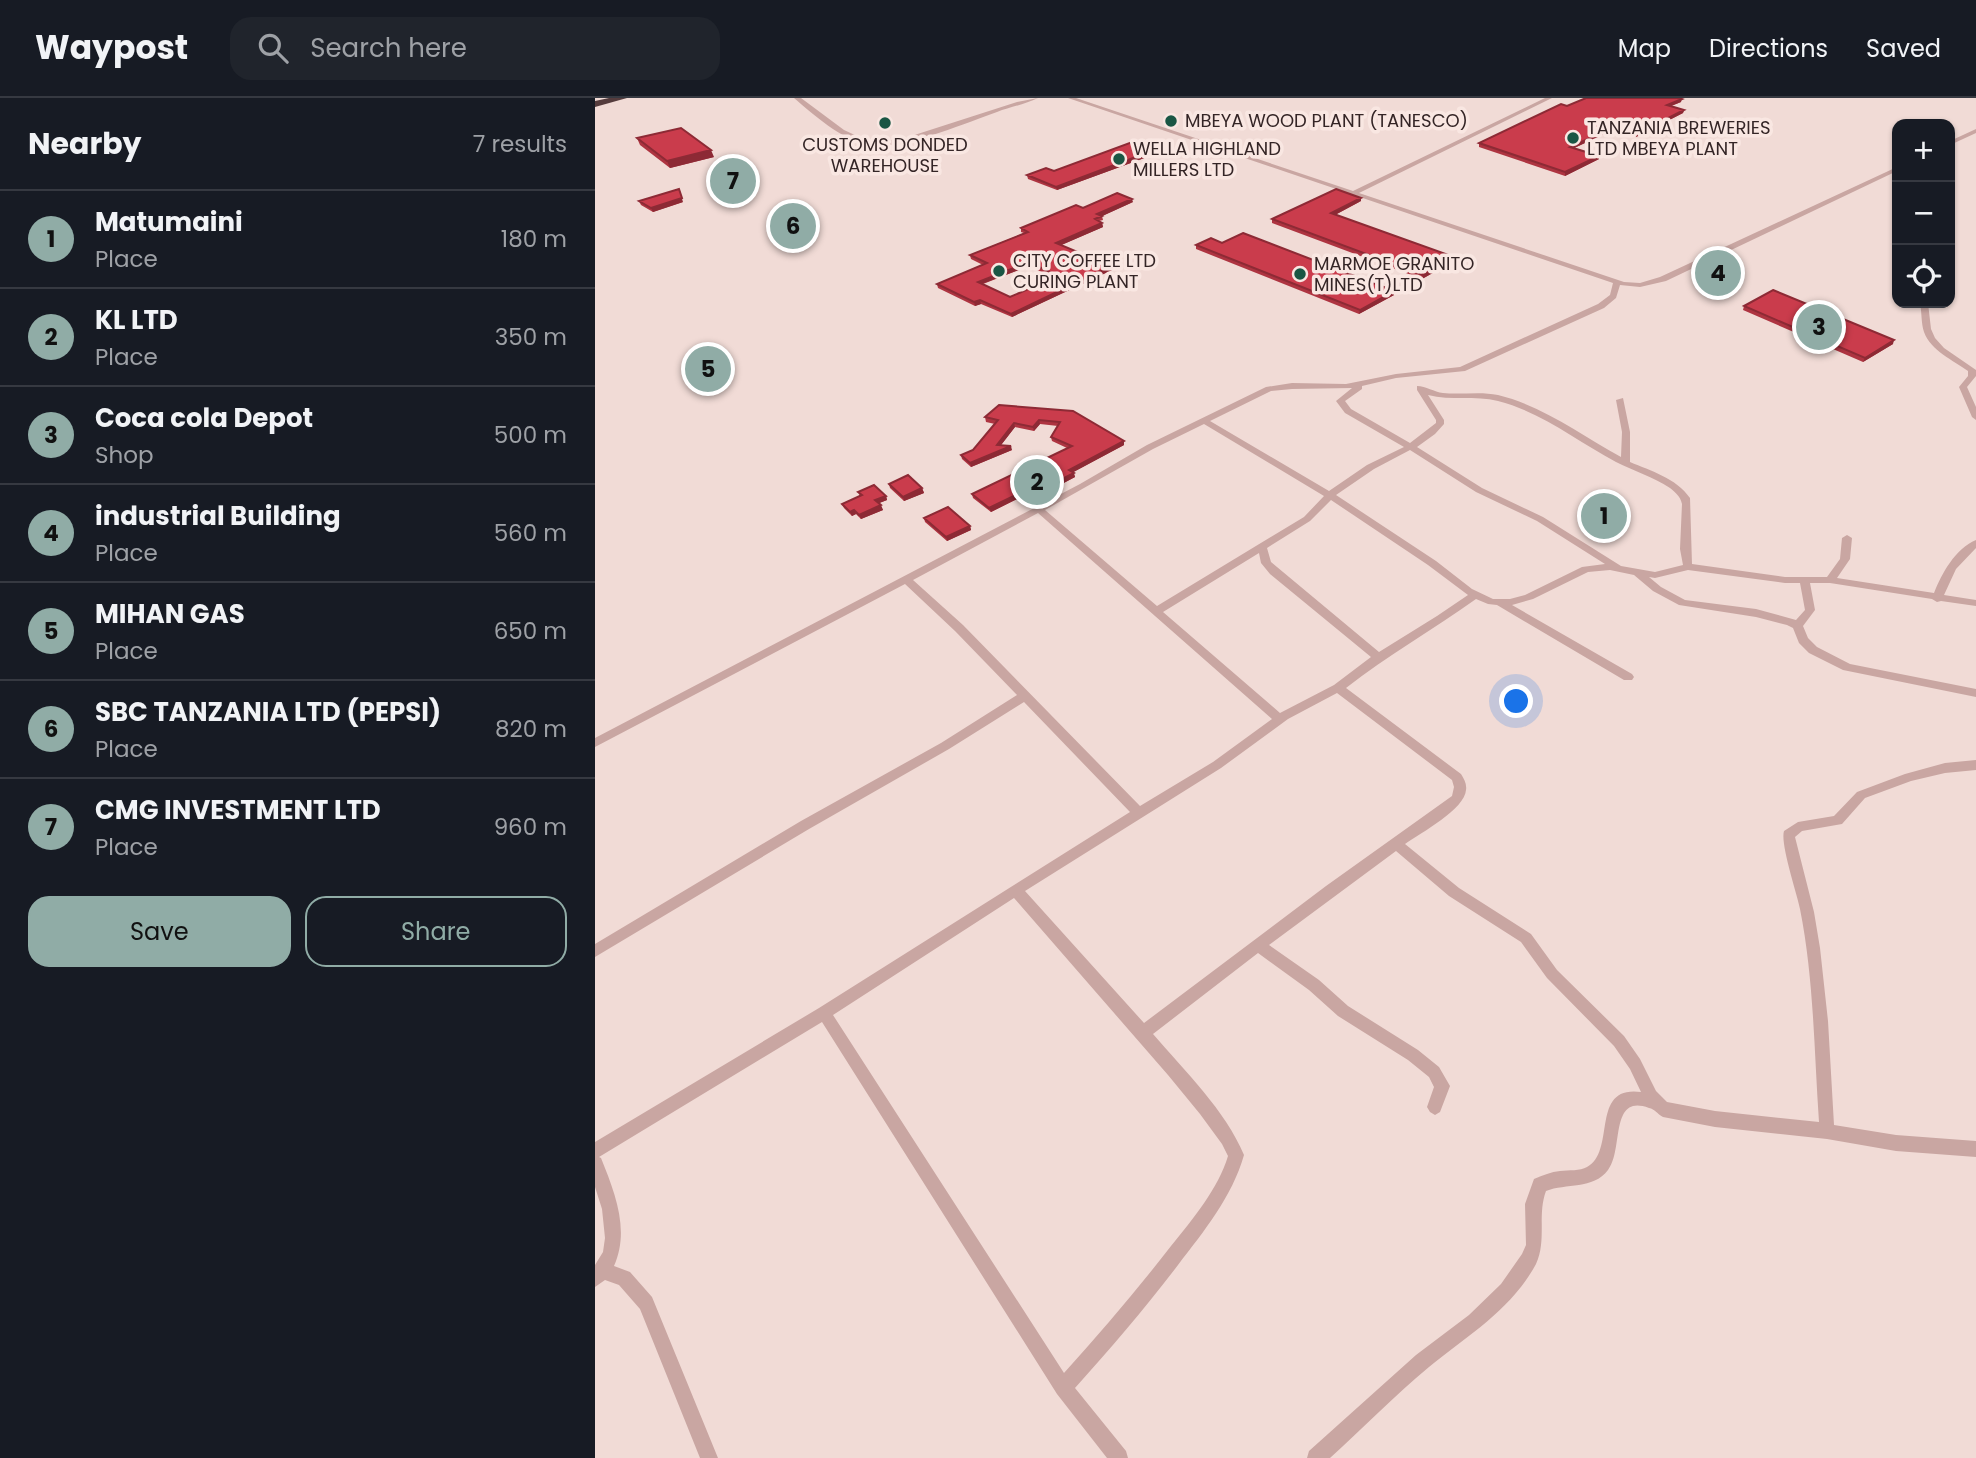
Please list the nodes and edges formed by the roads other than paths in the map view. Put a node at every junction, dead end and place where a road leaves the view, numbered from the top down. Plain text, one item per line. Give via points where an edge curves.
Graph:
1 (622, 98) edge
2 (797, 98) edge
3 (1035, 98) edge
4 (1071, 98) edge
5 (1549, 98) edge
6 (595, 104) edge
7 (1976, 131) edge
8 (1955, 141) edge
9 (1892, 171) edge
10 (1353, 193) junction
11 (1617, 283) junction
12 (1925, 308) edge
13 (1415, 374) junction
14 (1364, 384) junction
15 (1421, 390) junction
16 (1620, 400) dead end
17 (1976, 417) edge
18 (1206, 422) junction
19 (1410, 447) junction
20 (1625, 463) junction
21 (1329, 495) junction
22 (1039, 509) junction
23 (1847, 538) dead end
24 (1976, 543) edge
25 (1262, 547) junction
26 (1688, 567) junction
27 (1620, 568) junction
28 (1637, 572) junction
29 (907, 580) junction
30 (1804, 580) junction
31 (1830, 580) junction
32 (1475, 595) junction
33 (1937, 599) junction
34 (1501, 603) junction
35 (1976, 603) edge
36 (1155, 612) junction
37 (1797, 626) junction
38 (1378, 657) junction
39 (1628, 677) dead end
40 (1338, 688) junction
41 (1976, 693) edge
42 (1024, 696) junction
43 (1280, 719) junction
44 (595, 743) edge
45 (1976, 765) edge
46 (1138, 812) junction
47 (1396, 844) junction
48 (1016, 891) junction
49 (1258, 945) junction
50 (595, 951) edge
51 (824, 1013) junction
52 (1141, 1034) junction
53 (1654, 1101) junction
54 (1436, 1107) dead end
55 (1827, 1131) junction
56 (1976, 1149) edge
57 (595, 1151) edge
58 (595, 1164) edge
59 (599, 1275) edge
60 (1063, 1388) junction
61 (709, 1458) edge
62 (1119, 1458) edge
63 (1316, 1458) edge

1 - 6 highway
2 - 3 street via 872,144 911,137
4 - 10 street
5 - 10 street
7 - 8 street
9 - 11 street via 1663,279 1640,285
10 - 11 street
11 - 13 street via 1613,296 1601,306 1485,361 1451,372
12 - 17 street via 1932,340 1972,370 1963,387
13 - 14 street
13 - 15 street
14 - 18 street via 1275,387
14 - 19 street via 1340,404
15 - 19 street via 1440,422
15 - 20 street via 1507,401 1578,434
16 - 20 street
18 - 21 street
18 - 22 street via 1150,447
19 - 21 street
19 - 27 street via 1479,491 1531,514
20 - 26 street via 1685,498 1683,547
21 - 25 street via 1313,514
21 - 32 street
22 - 29 street
22 - 36 street
23 - 31 street via 1845,559
24 - 33 street via 1945,574
25 - 36 street
25 - 38 street via 1274,572
26 - 28 street via 1655,575
26 - 30 street
27 - 28 street
27 - 34 street via 1586,569 1529,597
28 - 37 street via 1683,603 1756,613
29 - 42 street
29 - 44 street
30 - 31 street
30 - 37 street via 1810,610
31 - 33 street
32 - 34 street
32 - 38 street
33 - 35 street
34 - 39 street
36 - 43 street
37 - 41 street via 1806,644 1833,662
38 - 40 street
40 - 43 street
40 - 47 street via 1443,765 1461,785 1454,803
42 - 46 street
42 - 50 street
43 - 46 street via 1217,765
45 - 55 street via 1909,777 1861,795 1838,820 1798,827 1789,835 1813,955
46 - 48 street
47 - 49 street
47 - 53 street via 1454,892 1526,939 1552,975 1619,1041
48 - 51 street
48 - 52 street
49 - 52 street
49 - 54 street via 1343,1011 1434,1072 1442,1086
51 - 57 street
51 - 60 street
52 - 60 street via 1232,1144 1234,1168 1188,1238
53 - 55 street via 1674,1113
53 - 63 street via 1626,1098 1620,1105 1610,1128 1608,1154 1593,1173 1540,1185 1533,1204 1534,1245 1520,1274 1475,1321 1422,1361
55 - 56 street via 1896,1143
58 - 59 street via 614,1230 612,1259
59 - 61 street via 624,1278 646,1303
60 - 62 street

